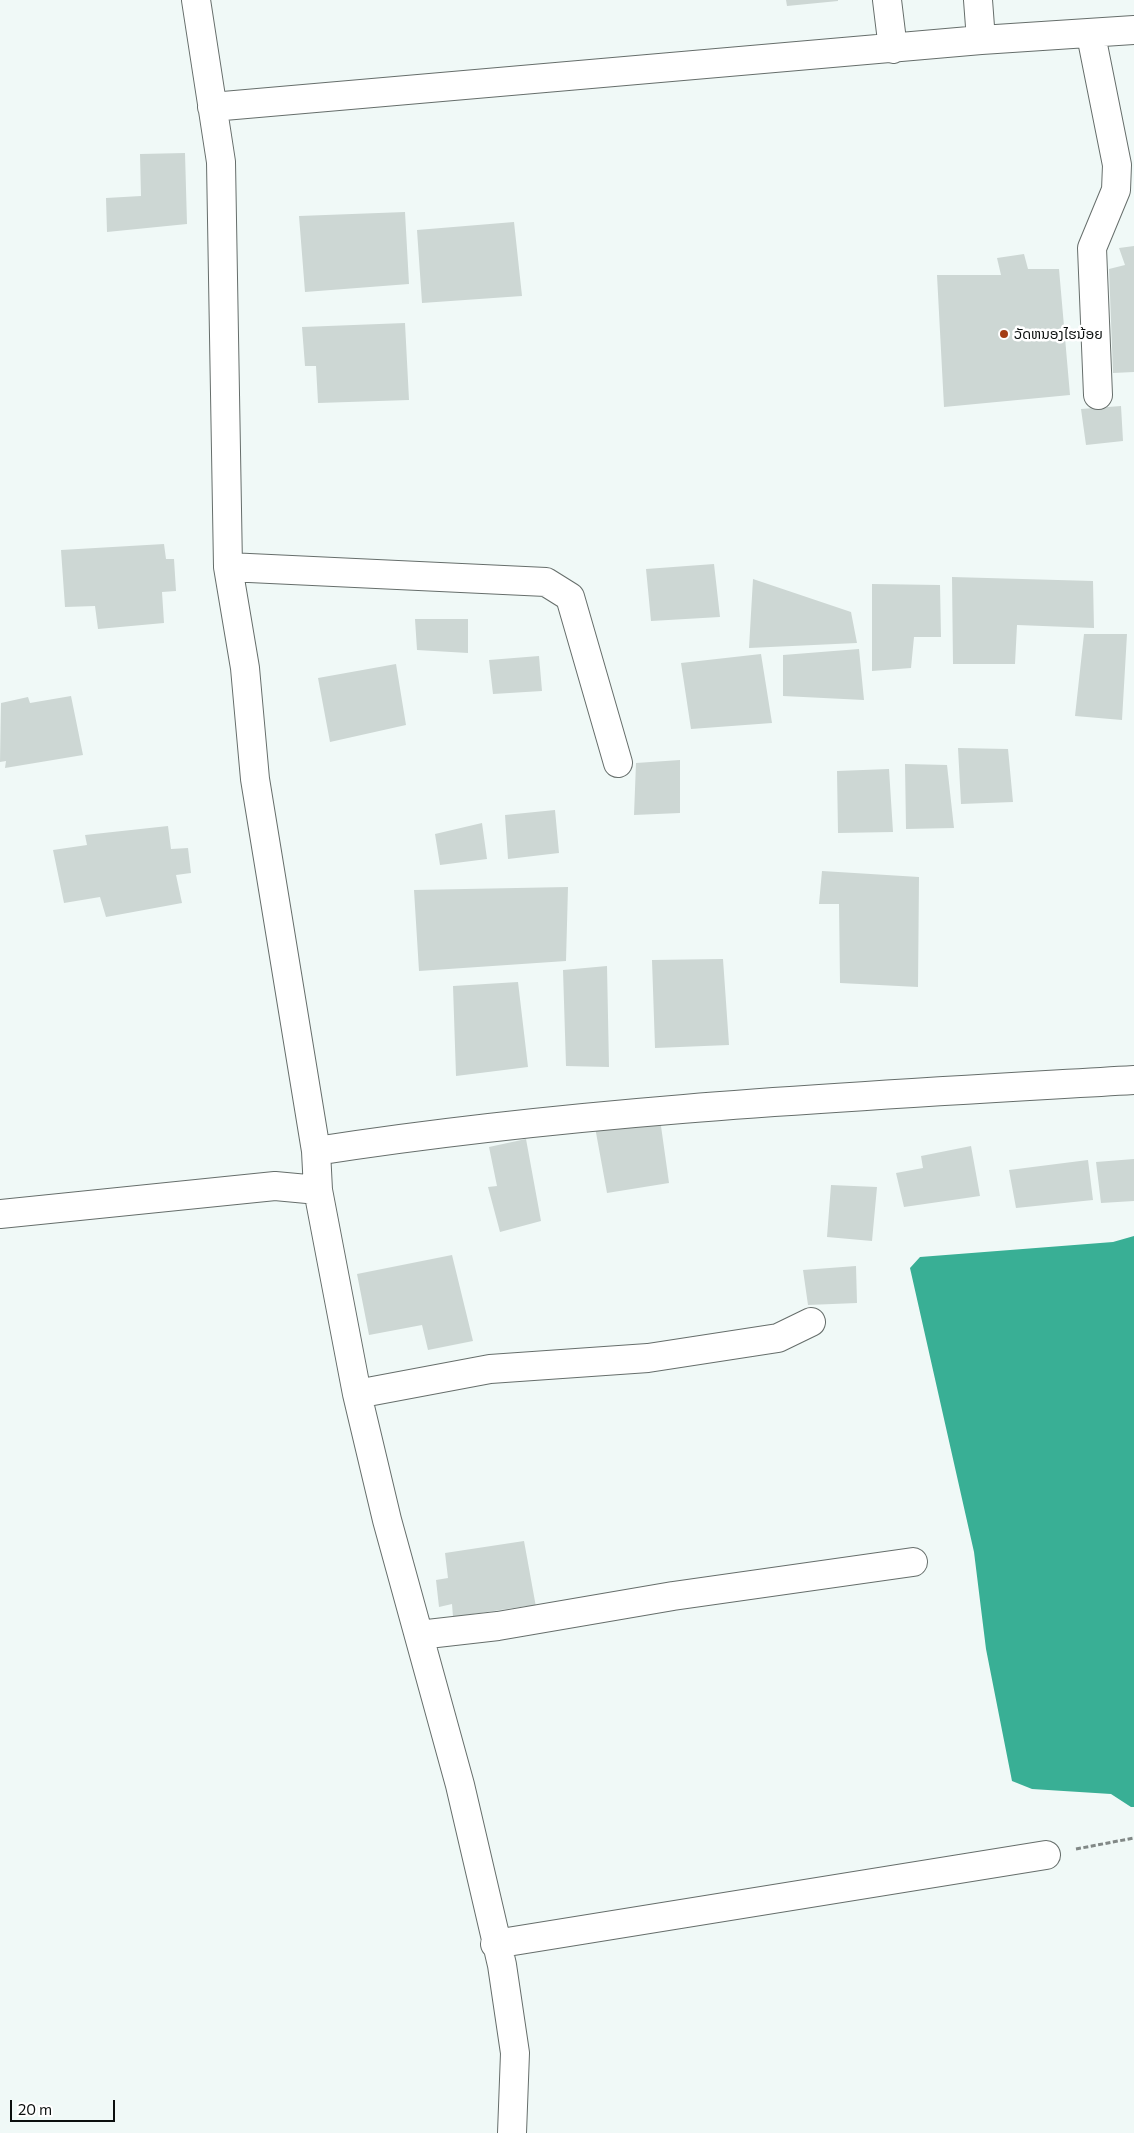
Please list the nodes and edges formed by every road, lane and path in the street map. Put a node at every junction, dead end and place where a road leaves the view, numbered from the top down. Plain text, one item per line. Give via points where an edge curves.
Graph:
1 (196, 0) edge
2 (887, 0) edge
3 (978, 0) edge
4 (1134, 30) edge
5 (1091, 35) junction
6 (981, 40) junction
7 (893, 49) junction
8 (212, 107) junction
9 (1098, 394) dead end
10 (228, 567) junction
11 (618, 763) dead end
12 (1134, 1080) edge
13 (316, 1151) junction
14 (318, 1190) junction
15 (0, 1214) edge
16 (811, 1322) dead end
17 (357, 1394) junction
18 (913, 1562) dead end
19 (419, 1635) junction
20 (1134, 1838) edge
21 (1046, 1855) joint
22 (495, 1944) junction
23 (512, 2133) edge

1 - 8 street
2 - 7 street
3 - 6 street
4 - 5 street
5 - 6 street
5 - 9 street via 1117,165 1116,190 1092,248
6 - 7 street
7 - 8 street
8 - 10 street via 220,162
10 - 11 street via 546,582 570,597
10 - 13 street via 245,668 255,779
12 - 13 street via 868,1095 624,1115 380,1141
13 - 14 street
14 - 15 street via 275,1186
14 - 17 street
16 - 17 street via 778,1338 648,1358 490,1369
17 - 19 street
18 - 19 street via 673,1596 498,1626
19 - 22 street via 460,1784
20 - 21 path
21 - 22 street
22 - 23 street via 502,1965 515,2053

